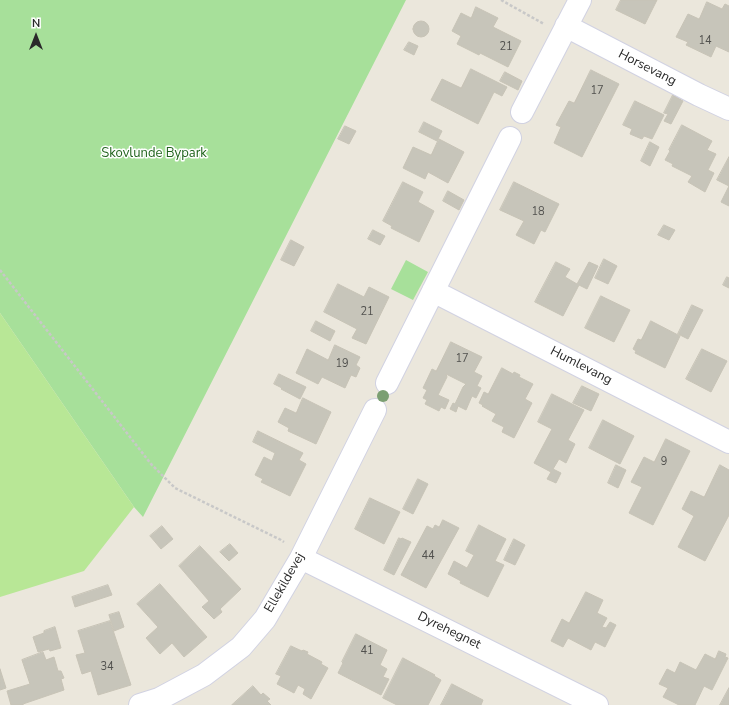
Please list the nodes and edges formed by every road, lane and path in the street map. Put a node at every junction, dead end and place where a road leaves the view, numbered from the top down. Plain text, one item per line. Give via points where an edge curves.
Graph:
1 (501, 0) edge
2 (580, 0) edge
3 (564, 30) junction
4 (729, 109) edge
5 (522, 112) dead end
6 (510, 138) dead end
7 (0, 270) edge
8 (433, 291) junction
9 (387, 383) dead end
10 (375, 410) dead end
11 (729, 442) edge
12 (300, 558) junction
13 (140, 705) edge
14 (597, 705) edge

1 - 3 path
2 - 3 street
3 - 4 street, Horsevang
3 - 5 street
6 - 8 street
7 - 12 path via 151,464 175,488 281,540
8 - 9 street
8 - 11 street, Humlevang
10 - 12 street, Ellekildevej
12 - 13 street, Ellekildevej via 264,619 241,647 204,675 159,699
12 - 14 street, Dyrehegnet

